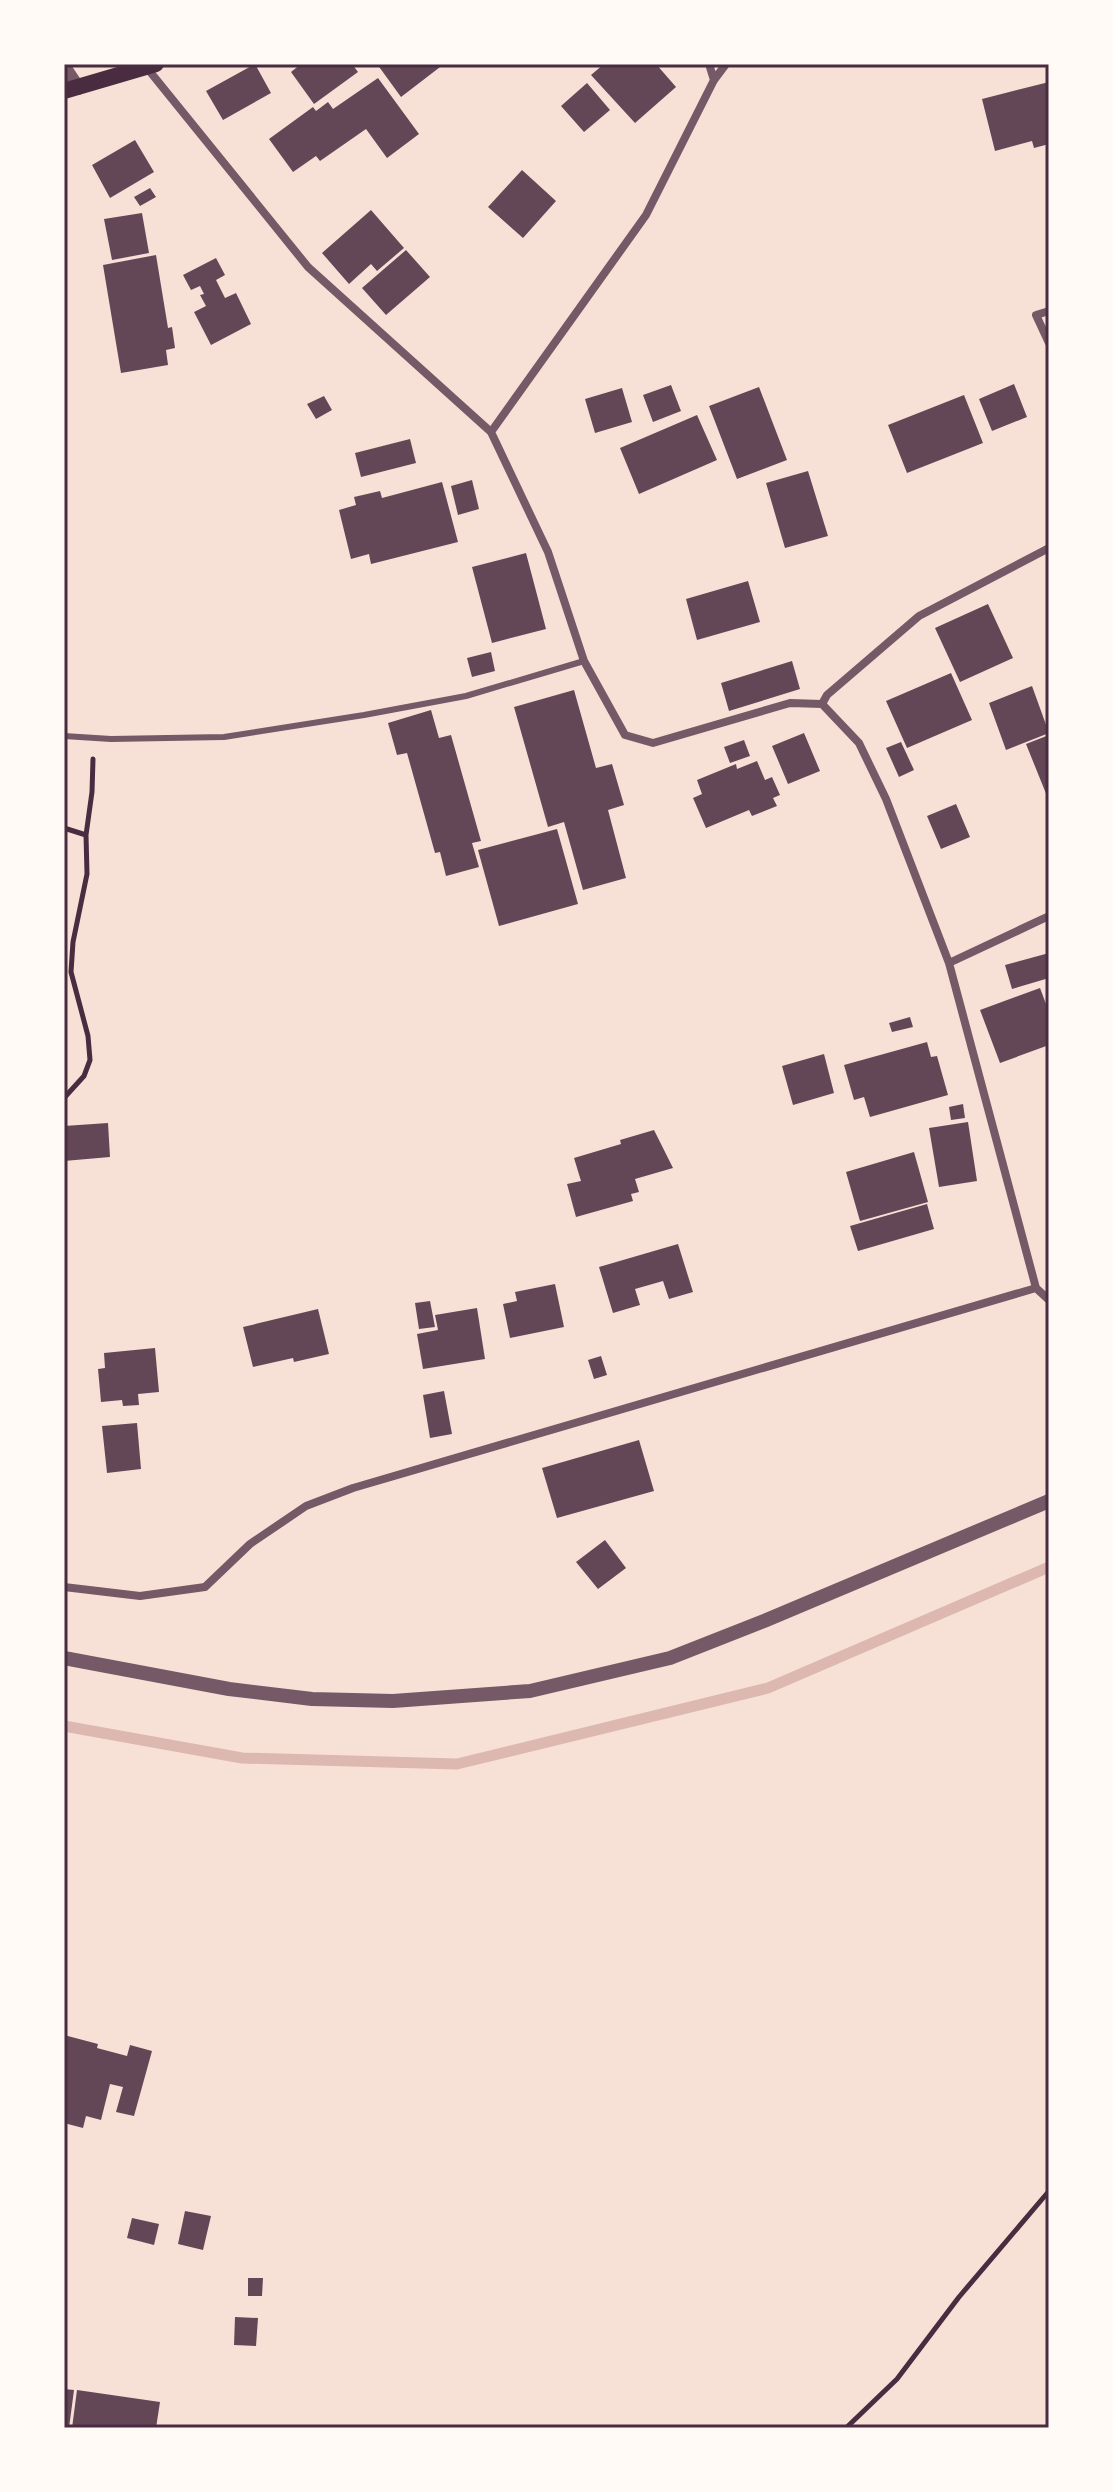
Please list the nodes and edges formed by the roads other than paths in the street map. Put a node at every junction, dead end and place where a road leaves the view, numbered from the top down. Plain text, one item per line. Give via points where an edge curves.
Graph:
1 (709, 64) edge
2 (726, 64) edge
3 (151, 66) edge
4 (64, 67) edge
5 (714, 80) junction
6 (71, 89) edge
7 (1049, 311) edge
8 (1049, 343) edge
9 (491, 432) junction
10 (1049, 548) edge
11 (584, 661) junction
12 (822, 704) junction
13 (64, 736) edge
14 (1049, 916) edge
15 (949, 963) junction
16 (1036, 1288) junction
17 (1049, 1300) edge
18 (1049, 1501) edge
19 (64, 1587) edge
20 (64, 1658) edge

1 - 5 street
2 - 5 street
3 - 6 main road
3 - 9 street via 308,267
4 - 6 street
5 - 9 street via 646,215
7 - 8 street via 1036,315
9 - 11 street via 548,552
10 - 12 street via 919,616
11 - 12 street via 625,735 653,743 790,703
11 - 13 lane via 466,696 224,737
12 - 15 street via 859,743
14 - 15 street
15 - 16 street
16 - 17 street
16 - 19 street via 353,1488 306,1506 250,1544 205,1587 140,1596
18 - 20 street via 670,1658 530,1691 393,1701 312,1699

